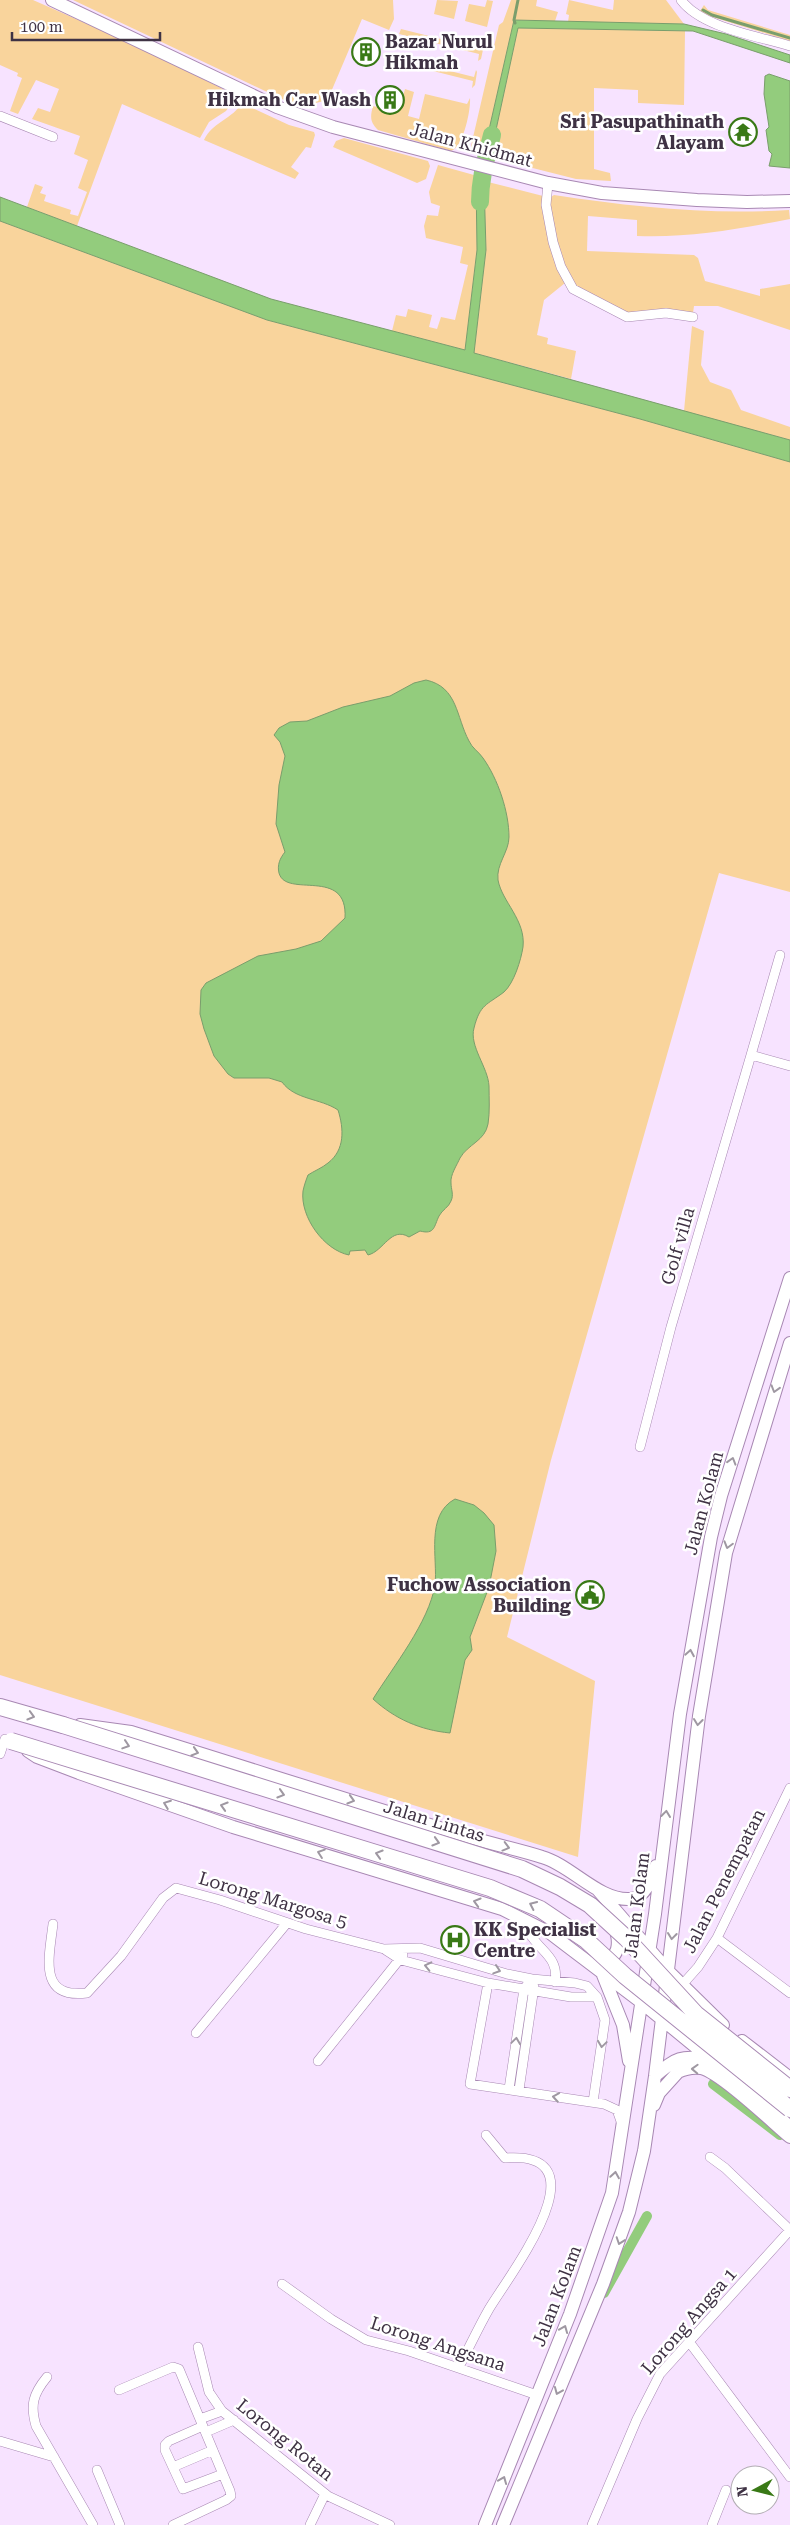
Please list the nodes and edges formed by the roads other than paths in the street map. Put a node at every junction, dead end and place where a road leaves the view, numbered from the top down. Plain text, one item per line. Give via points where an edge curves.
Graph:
1 (52, 0) edge
2 (681, 0) edge
3 (790, 46) edge
4 (0, 116) edge
5 (53, 137) dead end
6 (548, 183) junction
7 (790, 200) edge
8 (692, 317) dead end
9 (780, 955) dead end
10 (751, 1055) junction
11 (790, 1066) edge
12 (790, 1278) edge
13 (790, 1343) edge
14 (640, 1447) dead end
15 (0, 1707) edge
16 (63, 1725) junction
17 (4, 1743) edge
18 (790, 1788) edge
19 (663, 1842) junction
20 (680, 1874) junction
21 (598, 1890) junction
22 (657, 1901) junction
23 (609, 1905) junction
24 (522, 1919) junction
25 (287, 1923) junction
26 (53, 1924) dead end
27 (717, 1938) junction
28 (567, 1946) junction
29 (406, 1948) junction
30 (384, 1949) junction
31 (650, 1950) junction
32 (401, 1960) junction
33 (668, 1971) junction
34 (603, 1975) junction
35 (532, 1979) junction
36 (555, 1982) junction
37 (488, 1984) junction
38 (682, 1985) junction
39 (524, 1989) junction
40 (534, 1991) junction
41 (790, 1993) edge
42 (597, 1997) junction
43 (641, 2002) junction
44 (662, 2021) junction
45 (196, 2033) dead end
46 (709, 2059) junction
47 (318, 2061) dead end
48 (631, 2071) junction
49 (655, 2076) junction
50 (790, 2078) edge
51 (509, 2089) junction
52 (790, 2089) edge
53 (519, 2090) junction
54 (593, 2102) junction
55 (790, 2109) edge
56 (649, 2116) junction
57 (790, 2127) edge
58 (622, 2130) junction
59 (486, 2135) dead end
60 (790, 2137) edge
61 (710, 2157) dead end
62 (790, 2230) edge
63 (282, 2284) dead end
64 (690, 2343) junction
65 (198, 2347) dead end
66 (459, 2367) junction
67 (47, 2377) dead end
68 (119, 2390) dead end
69 (537, 2395) junction
70 (222, 2411) junction
71 (234, 2420) junction
72 (203, 2425) junction
73 (0, 2442) edge
74 (213, 2450) junction
75 (54, 2458) junction
76 (173, 2467) junction
77 (97, 2470) dead end
78 (223, 2474) junction
79 (790, 2477) edge
80 (726, 2490) dead end
81 (325, 2494) junction
82 (93, 2525) edge
83 (120, 2525) edge
84 (173, 2525) edge
85 (310, 2525) edge
86 (390, 2525) edge
87 (485, 2525) edge
88 (503, 2525) edge
89 (592, 2525) edge
90 (712, 2525) edge

1 - 6 main road, Jalan Khidmat via 277,107 333,127
2 - 3 street via 702,18
4 - 5 street
6 - 7 main road, Jalan Khidmat via 602,193 698,200
6 - 8 street via 546,205 553,242 573,289 627,317 666,314
9 - 10 street, Golf villa
10 - 11 street
10 - 14 street, Golf villa via 671,1327
19 -> 12 main road, Jalan Kolam via 680,1714 711,1537
13 -> 20 main road, Jalan Kolam via 726,1553 699,1716
15 -> 16 highway, Jalan Lintas
16 -> 21 main road via 130,1732 476,1839 545,1857
16 -> 52 highway, Jalan Lintas, bridge via 522,1870 560,1887 590,1905 626,1938 696,2014
24 -> 17 main road via 502,1909 172,1806
55 -> 17 highway, bridge via 625,1976 586,1940 540,1908 490,1888
18 - 27 street, Jalan Penempatan
19 - 21 main road via 653,1877 639,1895 631,1899
19 - 22 main road, Jalan Kolam
20 - 22 main road via 669,1903 662,1908
20 -> 33 main road, Jalan Kolam
21 - 23 main road
22 - 31 main road, Jalan Kolam
23 - 28 main road via 619,1945 615,1956 601,1961
23 - 31 main road
24 - 28 main road
24 - 36 street via 553,1961
25 - 26 street, Lorong Margosa 5 via 176,1888 163,1898 121,1956 87,1993 70,1995 55,1986 48,1965
25 - 30 street, Lorong Margosa 5
25 - 45 street
27 - 38 street, Jalan Penempatan
27 - 41 street
28 - 34 main road
29 - 30 street, Lorong Margosa 5
29 - 32 street
29 -> 35 street, Lorong Margosa 5 via 420,1948
30 - 32 street, Lorong Margosa 5
31 - 33 main road
31 - 43 main road, Jalan Kolam
37 -> 32 street, Lorong Margosa 5
32 - 47 street
33 - 38 main road
33 - 44 main road, Jalan Kolam
34 - 43 main road
34 - 48 main road via 623,2024
35 - 36 street, Lorong Margosa 5
35 - 39 street
35 - 40 street
36 - 42 street, Lorong Margosa 5 via 587,1986
37 - 39 street, Lorong Margosa 5
37 - 51 street via 470,2084
38 - 50 main road via 712,2017
39 - 40 street, Lorong Margosa 5
51 -> 39 street
40 - 42 street, Lorong Margosa 5
40 - 53 street
42 -> 54 street via 605,2020
43 - 44 main road
43 - 48 main road, Jalan Kolam
44 - 46 main road
44 - 49 main road, Jalan Kolam
46 - 49 main road via 684,2057
46 - 57 main road
48 - 58 main road, Jalan Kolam
49 - 56 main road, Jalan Kolam
51 - 53 street
54 -> 53 street
54 - 58 street via 617,2110
60 -> 56 main road via 715,2074 700,2068 678,2072 670,2079 659,2093
56 -> 88 main road, Jalan Kolam via 638,2177 618,2247
69 -> 58 main road, Jalan Kolam via 606,2217
59 - 66 street via 505,2158 532,2159 542,2163 550,2173 552,2187 545,2212 525,2256 490,2308
61 - 62 street
62 - 64 street, Lorong Angsa 1
63 - 66 street, Lorong Angsana via 366,2340
64 - 79 street
64 - 89 street, Lorong Angsa 1 via 663,2370 650,2391
65 - 70 street, Lorong Rotan via 208,2392
66 - 69 street, Lorong Angsana
67 - 75 street via 37,2390 32,2410 36,2426
68 - 72 street via 176,2367
87 -> 69 main road, Jalan Kolam
70 - 71 street, Lorong Rotan
70 - 72 street
71 - 72 street
71 - 81 street, Lorong Rotan
72 - 74 street
72 - 76 street via 166,2443 165,2450
73 - 75 street
74 - 76 street
74 - 78 street
75 - 82 street
76 - 78 street via 183,2489
77 - 83 street
78 - 84 street via 231,2496
80 - 90 street
81 - 85 street
81 - 86 street, Lorong Rotan

